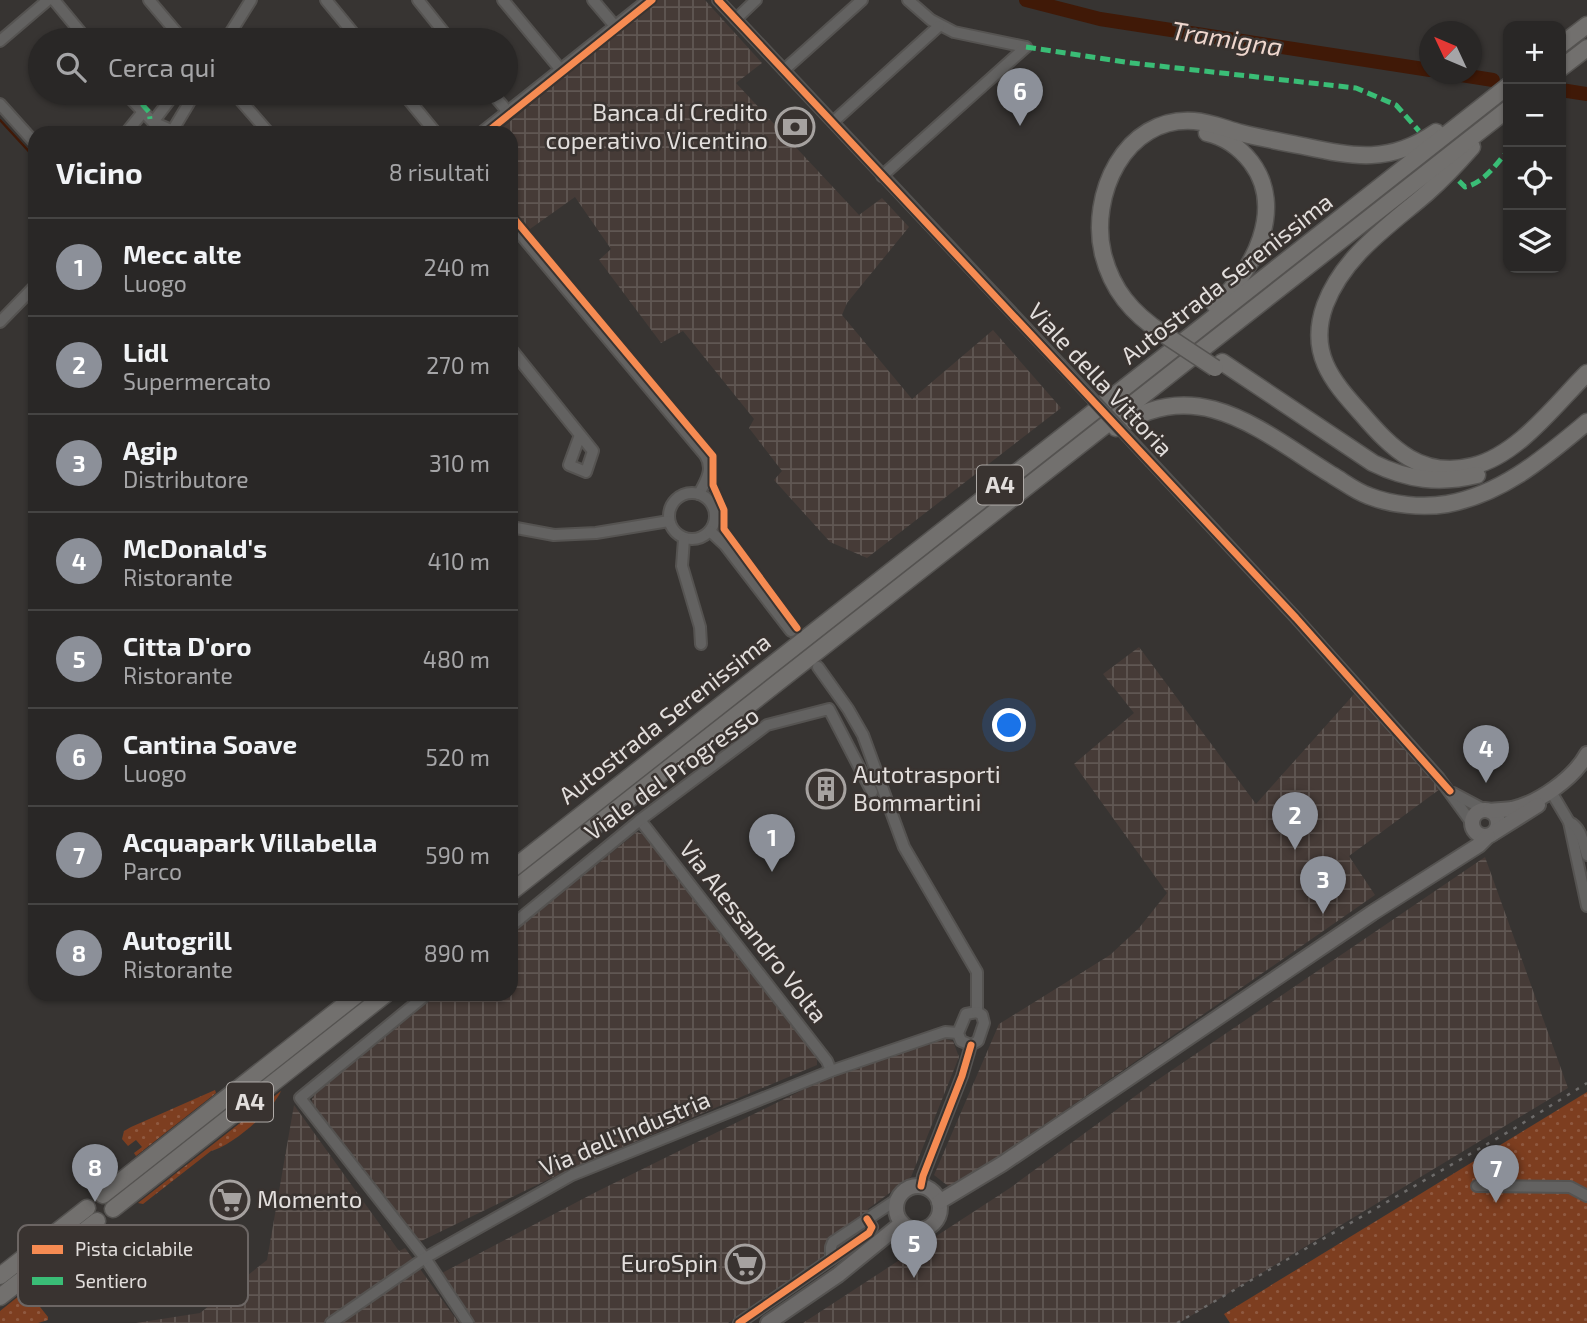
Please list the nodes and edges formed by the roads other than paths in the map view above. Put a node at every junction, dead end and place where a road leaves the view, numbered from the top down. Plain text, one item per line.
1 (48, 0) edge
2 (54, 0) edge
3 (149, 0) edge
4 (251, 0) edge
5 (326, 0) edge
6 (418, 0) edge
7 (502, 0) edge
8 (593, 0) edge
9 (648, 0) edge
10 (718, 0) edge
11 (756, 0) edge
12 (862, 0) edge
13 (908, 0) edge
14 (736, 19) junction
15 (1587, 25) edge
16 (615, 26) junction
17 (939, 26) junction
18 (76, 28) edge
19 (173, 28) edge
20 (234, 28) edge
21 (349, 28) edge
22 (440, 28) edge
23 (0, 41) edge
24 (1566, 42) edge
25 (1583, 51) edge
26 (1566, 64) edge
27 (561, 70) junction
28 (784, 70) junction
29 (1503, 90) edge
30 (1489, 101) junction
31 (0, 104) edge
32 (518, 104) edge
33 (136, 105) edge
34 (166, 105) edge
35 (188, 105) edge
36 (244, 105) edge
37 (412, 105) edge
38 (502, 105) edge
39 (517, 105) edge
40 (142, 112) junction
41 (508, 112) junction
42 (1503, 114) edge
43 (1503, 114) edge
44 (153, 122) junction
45 (833, 122) junction
46 (131, 126) edge
47 (161, 126) edge
48 (176, 126) edge
49 (263, 126) edge
50 (430, 126) edge
51 (490, 126) edge
52 (28, 135) edge
53 (882, 176) junction
54 (518, 231) edge
55 (28, 293) edge
56 (0, 323) edge
57 (1166, 330) junction
58 (518, 358) edge
59 (1161, 359) junction
60 (1218, 365) junction
61 (1587, 375) edge
62 (1587, 415) edge
63 (1587, 422) edge
64 (580, 435) dead end
65 (1046, 471) junction
66 (699, 494) junction
67 (669, 521) junction
68 (518, 528) edge
69 (710, 531) junction
70 (684, 539) junction
71 (791, 631) dead end
72 (701, 644) dead end
73 (818, 667) dead end
74 (1587, 740) edge
75 (1587, 751) edge
76 (1587, 773) edge
77 (1450, 791) junction
78 (872, 792) dead end
79 (1553, 795) junction
80 (1487, 810) junction
81 (640, 820) junction
82 (1569, 822) junction
83 (1472, 825) junction
84 (1491, 834) junction
85 (1587, 855) edge
86 (1454, 859) junction
87 (518, 864) edge
88 (518, 886) edge
89 (1587, 905) edge
90 (518, 920) edge
91 (349, 1001) edge
92 (377, 1001) edge
93 (418, 1001) edge
94 (977, 1012) junction
95 (958, 1033) junction
96 (971, 1045) junction
97 (831, 1071) junction
98 (921, 1186) junction
99 (1477, 1186) dead end
100 (103, 1195) dead end
101 (1587, 1196) edge
102 (899, 1198) junction
103 (939, 1202) junction
104 (87, 1208) dead end
105 (113, 1209) dead end
106 (97, 1221) dead end
107 (902, 1223) junction
108 (65, 1225) edge
109 (92, 1225) edge
110 (425, 1258) junction
111 (18, 1262) edge
112 (0, 1276) edge
113 (18, 1283) edge
114 (0, 1297) edge
115 (331, 1323) edge
116 (468, 1323) edge
117 (739, 1323) edge
118 (768, 1323) edge

1 - 23 street
2 - 18 street
3 - 19 street
4 - 20 street
5 - 21 street
6 - 22 street
7 - 27 street
8 - 16 street
9 - 16 street
10 - 14 street, Viale della Vittoria
11 - 14 street
12 - 28 street
13 - 17 street
14 - 28 street, Viale della Vittoria
15 - 24 highway
16 - 27 street
17 - 45 street
17 - 53 street
25 - 26 highway
27 - 32 street
28 - 45 street, Viale della Vittoria
29 - 30 highway, Autostrada Serenissima / A4
30 - 57 highway
30 - 59 highway, Autostrada Serenissima / A4
31 - 52 street
33 - 40 street
34 - 44 street
35 - 48 street
36 - 49 street
37 - 50 street
38 - 41 street
39 - 41 street
40 - 44 street
40 - 46 street
41 - 51 street
42 - 61 highway
43 - 65 highway, Autostrada Serenissima / A4
44 - 47 street
45 - 53 street, Viale della Vittoria
53 - 77 street, Viale della Vittoria, bridge
54 - 66 street
55 - 56 street
57 - 59 highway
57 - 60 highway
58 - 64 street
59 - 87 highway, Autostrada Serenissima / A4
60 - 61 highway
60 - 62 highway
63 - 65 highway
65 - 88 highway, Autostrada Serenissima / A4
66 - 67 street
66 - 69 street
67 - 68 street
67 - 70 street
69 - 70 street
69 - 71 street
70 - 72 street
73 - 94 street
74 - 75 main road
75 - 80 main road
76 - 79 main road
77 - 80 street, Viale della Vittoria
77 - 83 street, Viale della Vittoria
78 - 81 street, Viale del Progresso
79 - 82 street
79 - 84 main road
80 - 83 main road
80 - 84 main road
81 - 90 street, Viale del Progresso
81 - 97 street, Via Alessandro Volta
82 - 85 street
82 - 89 street
83 - 84 main road
83 - 86 main road
84 - 86 main road
86 - 103 main road
91 - 100 highway, A4
92 - 105 highway, A4
93 - 110 street
94 - 95 street
94 - 96 street
95 - 96 street
95 - 97 street, Via dell'Industria
96 - 98 street
97 - 110 street, Via dell'Industria
98 - 102 main road
98 - 103 main road
99 - 101 street
102 - 107 main road
102 - 117 street
103 - 107 main road
104 - 108 highway
106 - 109 highway
107 - 118 main road
110 - 115 street, Via dell'Industria
110 - 116 street
111 - 112 highway
113 - 114 highway

